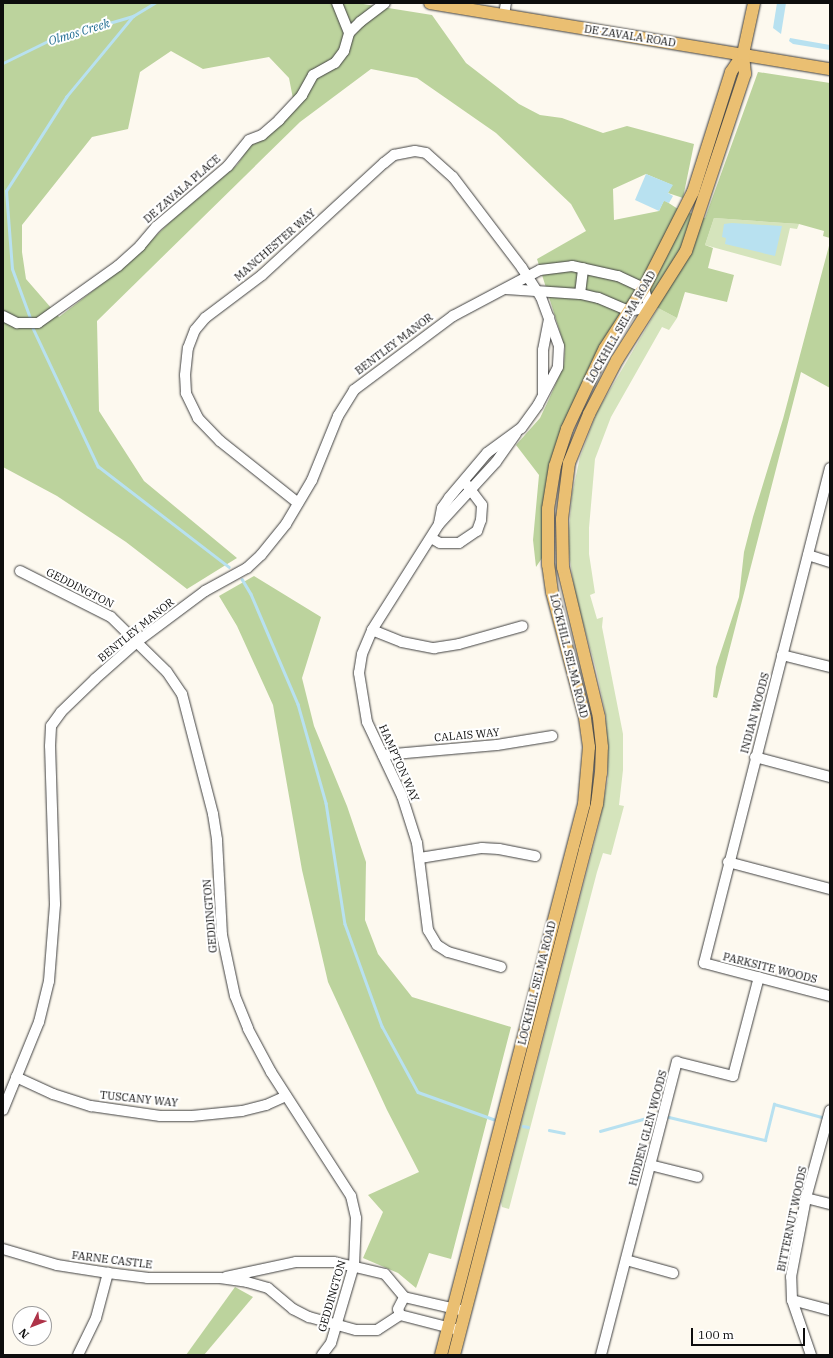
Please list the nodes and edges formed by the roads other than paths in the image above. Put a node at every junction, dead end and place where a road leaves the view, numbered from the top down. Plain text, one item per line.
1 (337, 3) edge
2 (384, 3) edge
3 (430, 3) edge
4 (506, 3) edge
5 (754, 3) edge
6 (504, 15) junction
7 (349, 33) junction
8 (743, 54) junction
9 (830, 69) edge
10 (583, 268) junction
11 (527, 276) junction
12 (644, 288) junction
13 (506, 289) junction
14 (537, 290) junction
15 (580, 294) junction
16 (649, 307) junction
17 (629, 311) junction
18 (3, 316) edge
19 (549, 318) junction
20 (543, 394) junction
21 (830, 468) edge
22 (467, 484) junction
23 (298, 503) junction
24 (431, 538) junction
25 (808, 555) junction
26 (830, 562) edge
27 (20, 571) dead end
28 (523, 626) dead end
29 (372, 630) junction
30 (138, 641) junction
31 (782, 655) junction
32 (830, 667) edge
33 (592, 682) junction
34 (578, 685) junction
35 (552, 736) dead end
36 (383, 755) junction
37 (755, 757) junction
38 (830, 777) edge
39 (535, 856) dead end
40 (420, 858) junction
41 (728, 862) junction
42 (830, 889) edge
43 (704, 963) joint
44 (501, 967) dead end
45 (540, 974) junction
46 (759, 977) junction
47 (552, 978) junction
48 (830, 996) edge
49 (16, 1077) junction
50 (286, 1096) junction
51 (3, 1110) edge
52 (830, 1110) edge
53 (491, 1161) junction
54 (504, 1165) junction
55 (650, 1165) junction
56 (698, 1177) dead end
57 (806, 1198) junction
58 (830, 1204) edge
59 (3, 1249) edge
60 (626, 1260) junction
61 (354, 1265) junction
62 (673, 1272) dead end
63 (108, 1273) junction
64 (220, 1278) junction
65 (404, 1297) junction
66 (792, 1300) junction
67 (429, 1303) junction
68 (453, 1309) junction
69 (830, 1310) edge
70 (466, 1311) junction
71 (400, 1315) junction
72 (424, 1321) junction
73 (337, 1325) junction
74 (448, 1327) junction
75 (461, 1330) junction
76 (78, 1355) edge
77 (322, 1355) edge
78 (441, 1355) edge
79 (454, 1355) edge
80 (602, 1355) edge
81 (811, 1355) edge

1 - 7 street
2 - 7 street, DE ZAVALA PLACE
3 - 6 main road, DE ZAVALA ROAD
4 - 6 street
5 - 8 main road, LOCKHILL SELMA ROAD
6 - 8 main road, DE ZAVALA ROAD
7 - 18 street, DE ZAVALA PLACE
8 - 9 main road, DE ZAVALA ROAD
8 - 12 main road, LOCKHILL SELMA ROAD
8 - 16 main road, LOCKHILL SELMA ROAD
10 - 11 street, BENTLEY MANOR
10 - 12 street, BENTLEY MANOR
10 - 15 street
11 - 13 street, BENTLEY MANOR
11 - 14 street, HAMPTON WAY
11 - 23 street, MANCHESTER WAY
12 - 16 street
12 - 17 main road, LOCKHILL SELMA ROAD
13 - 14 street, BENTLEY MANOR
13 - 23 street, BENTLEY MANOR
14 - 15 street, BENTLEY MANOR
14 - 19 street, HAMPTON WAY
15 - 17 street, BENTLEY MANOR
16 - 17 street
16 - 33 main road, LOCKHILL SELMA ROAD
17 - 34 main road, LOCKHILL SELMA ROAD
19 - 20 street, HAMPTON WAY
19 - 20 street, HAMPTON WAY
20 - 22 street, HAMPTON WAY
21 - 25 street, INDIAN WOODS
22 - 24 street, HAMPTON WAY
22 - 24 street
23 - 30 street, BENTLEY MANOR
24 - 29 street, HAMPTON WAY
25 - 26 street
25 - 31 street, INDIAN WOODS
27 - 30 street, GEDDINGTON
28 - 29 street
29 - 36 street, HAMPTON WAY
30 - 49 street, BENTLEY MANOR
30 - 50 street, GEDDINGTON
31 - 32 street
31 - 37 street, INDIAN WOODS
33 - 34 street
33 - 47 main road, LOCKHILL SELMA ROAD
34 - 45 main road, LOCKHILL SELMA ROAD
35 - 36 street, CALAIS WAY
36 - 40 street, HAMPTON WAY
37 - 38 street
37 - 41 street, INDIAN WOODS
39 - 40 street
40 - 44 street, HAMPTON WAY
41 - 42 street
41 - 43 street, INDIAN WOODS
43 - 46 street, PARKSITE WOODS
45 - 47 street
45 - 53 main road, LOCKHILL SELMA ROAD
46 - 48 street, PARKSITE WOODS
46 - 55 street, HIDDEN GLEN WOODS
47 - 54 main road, LOCKHILL SELMA ROAD
49 - 50 street, TUSCANY WAY
49 - 51 street, BENTLEY MANOR
50 - 61 street, GEDDINGTON
52 - 57 street, BITTERNUT WOODS
53 - 54 street
53 - 68 main road, LOCKHILL SELMA ROAD
54 - 70 main road, LOCKHILL SELMA ROAD
55 - 56 street
55 - 60 street, HIDDEN GLEN WOODS
57 - 58 street
57 - 66 street, BITTERNUT WOODS
59 - 63 street, FARNE CASTLE
60 - 62 street
60 - 80 street, HIDDEN GLEN WOODS
61 - 64 street, FARNE CASTLE
61 - 65 street, FARNE CASTLE
61 - 73 street, GEDDINGTON
63 - 64 street, FARNE CASTLE
63 - 76 street
64 - 73 street, FARNE CASTLE
65 - 67 street
65 - 71 street
66 - 69 street
66 - 81 street, BITTERNUT WOODS
67 - 68 street
67 - 72 street
68 - 70 street
68 - 74 main road, LOCKHILL SELMA ROAD
70 - 75 main road, LOCKHILL SELMA ROAD
71 - 72 street
71 - 73 street, FARNE CASTLE
72 - 74 street
73 - 77 street, GEDDINGTON
74 - 75 street
74 - 78 main road, LOCKHILL SELMA ROAD
75 - 79 main road, LOCKHILL SELMA ROAD

